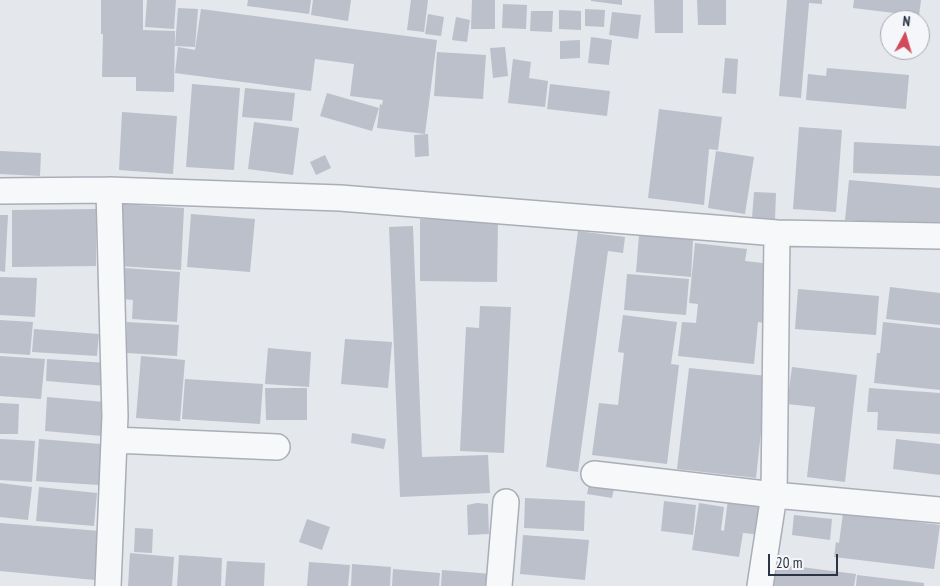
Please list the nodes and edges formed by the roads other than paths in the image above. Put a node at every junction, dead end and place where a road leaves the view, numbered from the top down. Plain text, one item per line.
1 (110, 190) junction
2 (0, 191) edge
3 (777, 233) junction
4 (940, 236) edge
5 (114, 440) junction
6 (277, 447) dead end
7 (594, 474) dead end
8 (774, 495) junction
9 (506, 502) dead end
10 (940, 510) edge
11 (108, 586) edge
12 (499, 586) edge
13 (760, 586) edge

1 - 2 street
1 - 3 street
1 - 5 street
3 - 4 street
3 - 8 street
5 - 6 street
5 - 11 street
7 - 8 street
8 - 10 street
8 - 13 street
9 - 12 street

